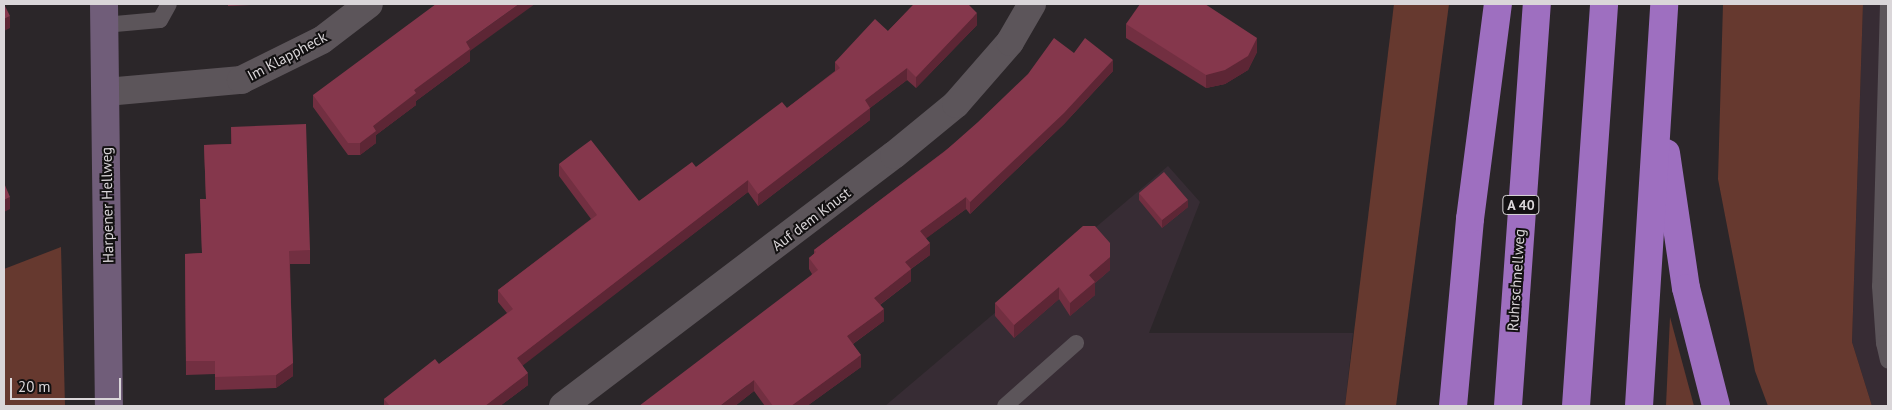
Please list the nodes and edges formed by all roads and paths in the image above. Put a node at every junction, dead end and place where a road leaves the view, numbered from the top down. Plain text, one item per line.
1 (168, 4) edge
2 (369, 4) edge
3 (1032, 4) edge
4 (1498, 4) edge
5 (1537, 4) edge
6 (1604, 4) edge
7 (1664, 4) edge
8 (1888, 4) edge
9 (104, 14) edge
10 (1662, 31) junction
11 (106, 92) junction
12 (1076, 343) dead end
13 (1888, 361) edge
14 (109, 406) edge
15 (564, 406) edge
16 (1006, 406) edge
17 (1453, 406) edge
18 (1508, 406) edge
19 (1576, 406) edge
20 (1639, 406) edge
21 (1716, 406) edge

1 - 9 lane
2 - 11 street, Im Klappheck
3 - 15 street, Auf dem Knust
4 - 17 highway
5 - 18 highway, Ruhrschnellweg / A 40
6 - 19 highway
7 - 10 highway
8 - 13 lane
9 - 11 main road, Harpener Hellweg
10 - 20 highway
10 - 21 highway
11 - 14 main road, Harpener Hellweg
12 - 16 lane

